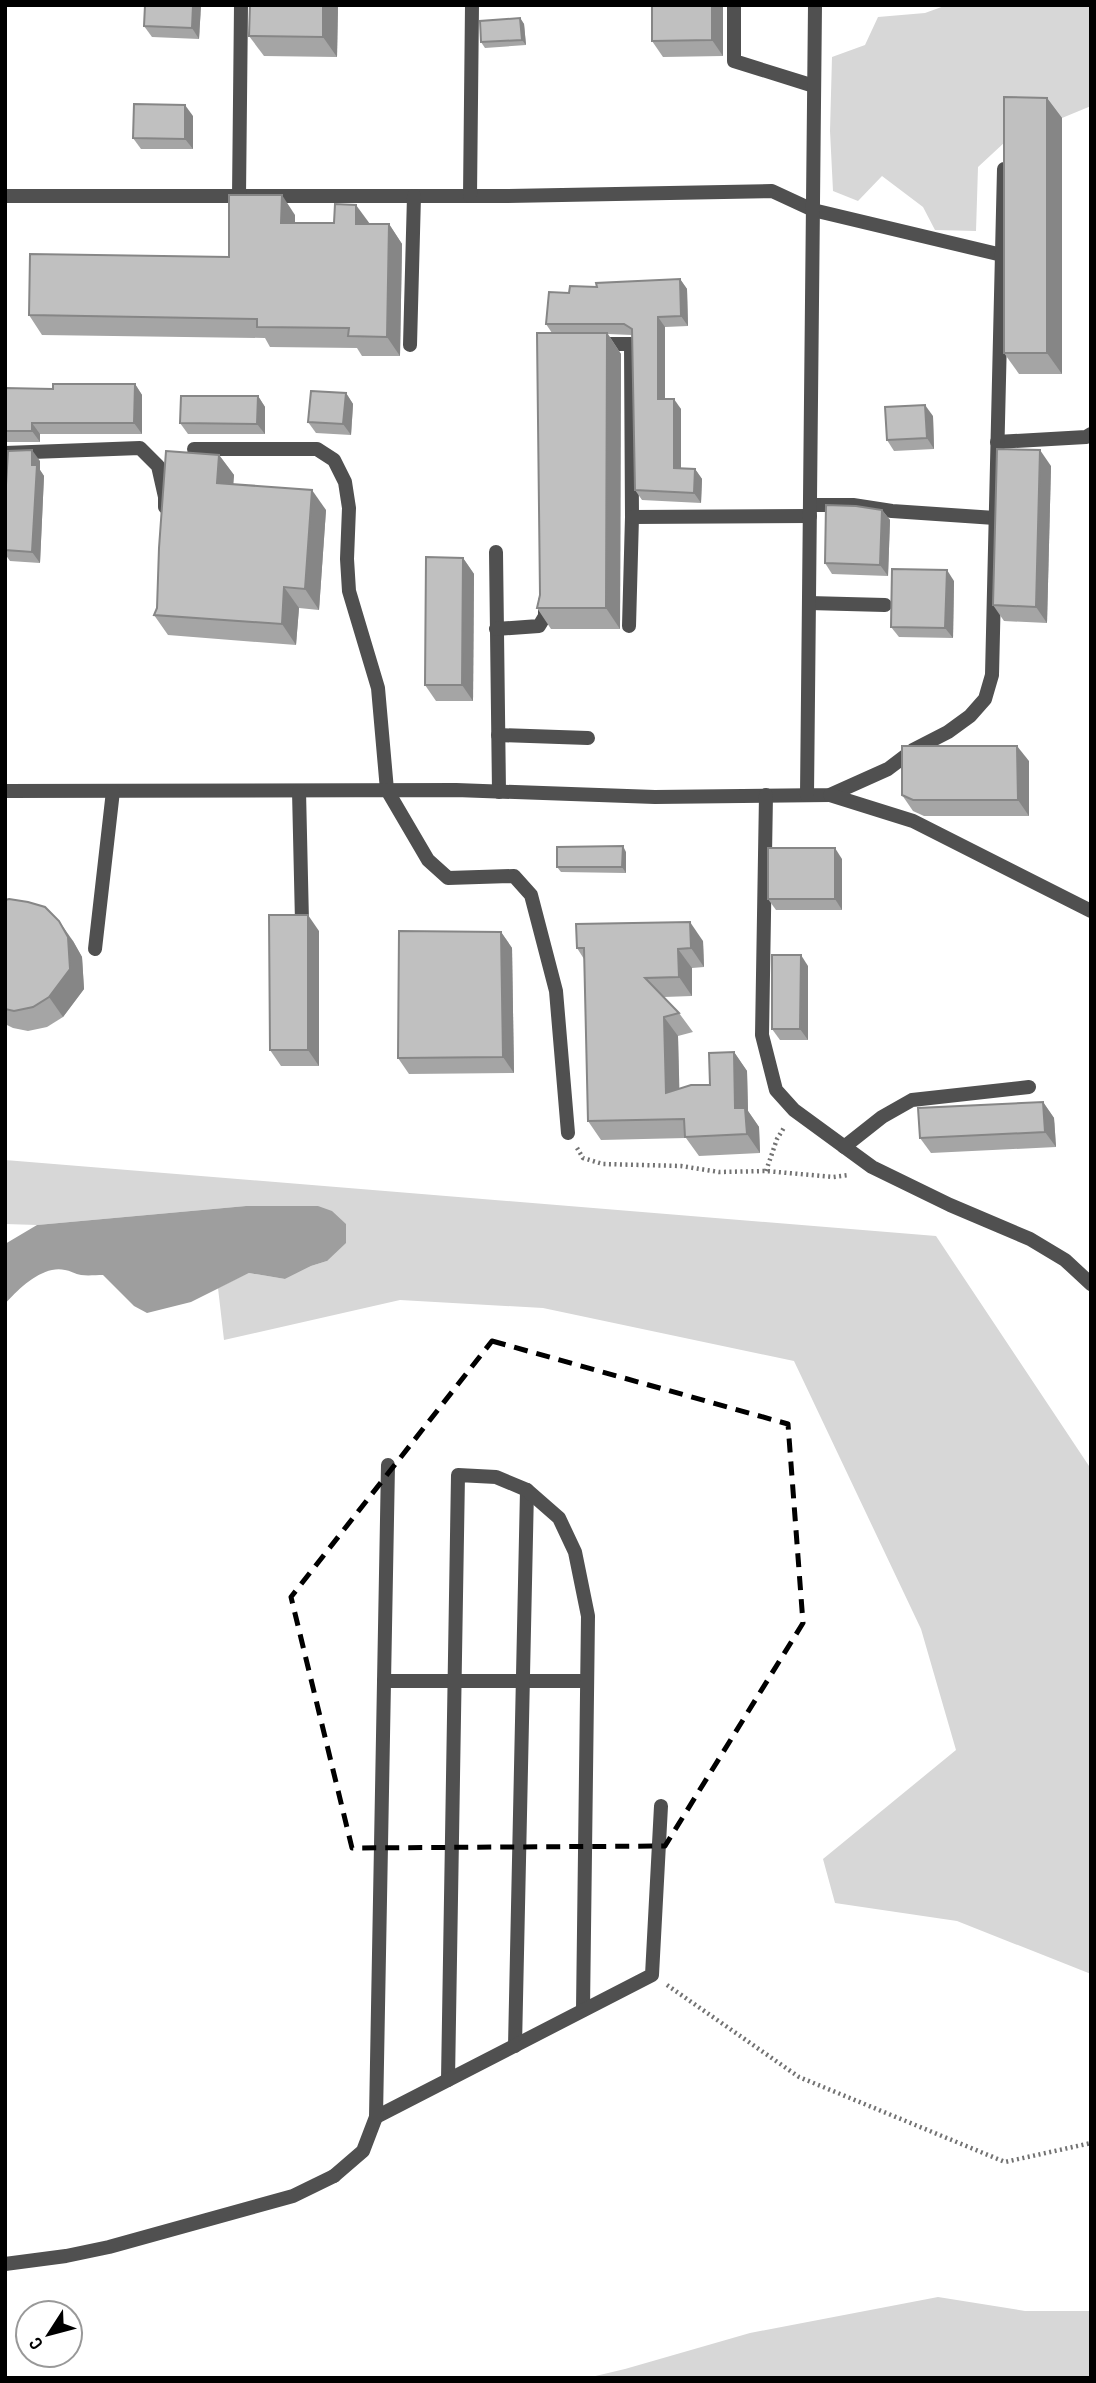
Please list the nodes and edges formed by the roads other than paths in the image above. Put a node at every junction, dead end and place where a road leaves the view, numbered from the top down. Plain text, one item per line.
1 (241, 5) edge
2 (472, 5) edge
3 (734, 5) edge
4 (815, 5) edge
5 (814, 86) junction
6 (1004, 169) edge
7 (5, 196) edge
8 (239, 196) junction
9 (414, 196) junction
10 (470, 196) junction
11 (813, 210) junction
12 (1002, 255) junction
13 (578, 344) edge
14 (410, 345) dead end
15 (1091, 434) edge
16 (997, 442) junction
17 (194, 449) dead end
18 (5, 453) edge
19 (810, 510) junction
20 (632, 517) junction
21 (995, 518) junction
22 (164, 523) edge
23 (496, 552) dead end
24 (545, 589) edge
25 (809, 603) junction
26 (885, 605) dead end
27 (629, 626) dead end
28 (496, 629) junction
29 (498, 735) junction
30 (588, 738) dead end
31 (387, 790) junction
32 (5, 791) edge
33 (113, 791) junction
34 (299, 791) junction
35 (499, 792) junction
36 (807, 794) junction
37 (766, 795) junction
38 (830, 795) junction
39 (1091, 912) edge
40 (302, 922) edge
41 (96, 949) dead end
42 (1028, 1087) dead end
43 (568, 1133) road end
44 (844, 1147) junction
45 (1091, 1284) edge
46 (388, 1465) dead end
47 (527, 1490) junction
48 (384, 1681) junction
49 (455, 1681) junction
50 (523, 1681) junction
51 (587, 1681) junction
52 (661, 1806) dead end
53 (583, 2010) junction
54 (515, 2046) junction
55 (448, 2080) junction
56 (376, 2117) junction
57 (5, 2264) edge

1 - 8 street
2 - 10 street
3 - 5 street
4 - 5 street
5 - 11 street
6 - 12 street
7 - 8 street
8 - 9 street
9 - 10 street
9 - 14 street
10 - 11 street
11 - 12 street
11 - 19 street
12 - 16 street
13 - 20 street
15 - 16 street
16 - 21 street
17 - 31 street
18 - 22 street
19 - 20 street
19 - 21 street
19 - 25 street
20 - 27 street
21 - 38 street
23 - 28 street
24 - 28 street
25 - 26 street
25 - 36 street
28 - 29 street
29 - 30 street
29 - 35 street
31 - 34 street
31 - 35 street
31 - 43 street
32 - 33 street
33 - 34 street
33 - 41 street
34 - 40 street
35 - 37 street
36 - 37 street
36 - 38 street
37 - 44 street
38 - 39 street
42 - 44 street
44 - 45 street
46 - 48 street
47 - 49 street
47 - 50 street
47 - 51 street
48 - 49 street
48 - 56 street
49 - 50 street
49 - 55 street
50 - 51 street
50 - 54 street
51 - 53 street
52 - 53 street
53 - 54 street
54 - 55 street
55 - 56 street
56 - 57 street

